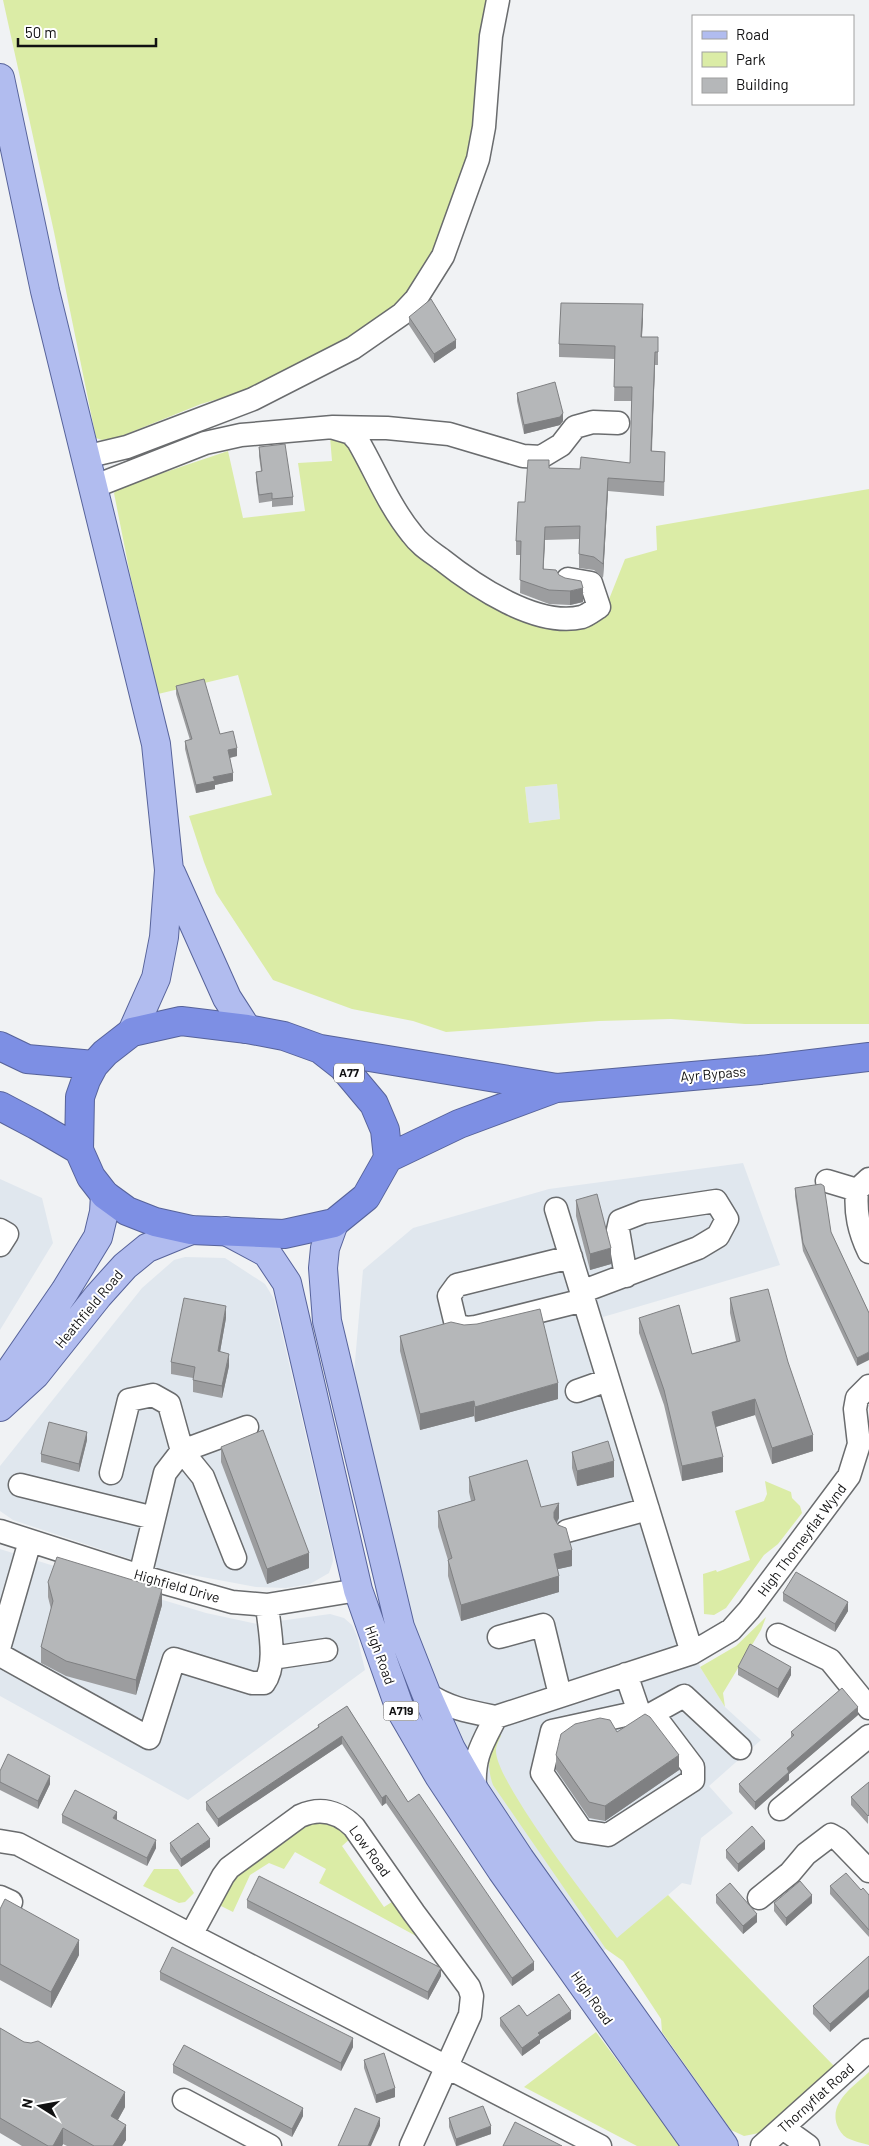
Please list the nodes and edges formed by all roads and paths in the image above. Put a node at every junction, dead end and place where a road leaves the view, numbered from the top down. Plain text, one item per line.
1 (498, 0) edge
2 (0, 78) edge
3 (618, 423) dead end
4 (333, 427) junction
5 (85, 457) junction
6 (93, 487) junction
7 (568, 580) edge
8 (169, 870) junction
9 (247, 1029) junction
10 (132, 1032) junction
11 (0, 1046) edge
12 (320, 1049) junction
13 (869, 1057) edge
14 (94, 1065) junction
15 (557, 1088) junction
16 (0, 1106) edge
17 (79, 1150) junction
18 (388, 1158) junction
19 (826, 1181) dead end
20 (863, 1184) edge
21 (105, 1195) junction
22 (556, 1209) dead end
23 (334, 1223) junction
24 (0, 1230) edge
25 (191, 1230) junction
26 (226, 1231) junction
27 (0, 1245) edge
28 (869, 1252) edge
29 (571, 1258) junction
30 (626, 1276) junction
31 (583, 1296) junction
32 (608, 1380) junction
33 (0, 1390) edge
34 (576, 1391) dead end
35 (863, 1392) edge
36 (0, 1407) edge
37 (247, 1426) dead end
38 (182, 1451) junction
39 (111, 1472) dead end
40 (20, 1485) dead end
41 (648, 1509) junction
42 (154, 1518) junction
43 (0, 1531) edge
44 (567, 1531) edge
45 (30, 1541) junction
46 (235, 1558) dead end
47 (140, 1576) junction
48 (358, 1590) junction
49 (267, 1605) junction
50 (778, 1635) dead end
51 (499, 1637) dead end
52 (0, 1646) edge
53 (326, 1650) dead end
54 (692, 1653) junction
55 (0, 1655) edge
56 (272, 1658) junction
57 (626, 1674) junction
58 (426, 1693) junction
59 (560, 1695) junction
60 (869, 1708) edge
61 (643, 1714) junction
62 (496, 1717) junction
63 (869, 1736) edge
64 (740, 1748) dead end
65 (475, 1791) junction
66 (780, 1809) dead end
67 (0, 1841) edge
68 (869, 1871) edge
69 (758, 1898) dead end
70 (191, 1935) junction
71 (869, 2050) edge
72 (446, 2067) junction
73 (184, 2100) dead end
74 (783, 2128) junction
75 (270, 2146) edge
76 (411, 2146) edge
77 (600, 2146) edge
78 (697, 2146) edge
79 (724, 2146) edge
80 (762, 2146) edge
81 (808, 2146) edge

1 - 5 street
2 - 5 main road
3 - 4 street
4 - 6 street
4 - 7 street
5 - 6 main road
6 - 8 main road
8 - 9 main road
8 - 10 main road
9 - 10 highway, A77
9 - 12 highway, A77
10 - 14 highway, A77
11 - 14 highway
12 - 15 highway, Ayr Bypass / A77
12 - 18 highway, A77
13 - 15 highway, Ayr Bypass / A77
14 - 17 highway, A77
15 - 18 highway, Ayr Bypass / A77
16 - 17 highway
17 - 21 highway, A77
18 - 23 highway, A77
19 - 20 street
20 - 28 street
21 - 25 highway, A77
21 - 33 main road, Heathfield Road
22 - 29 street
23 - 26 highway, A77
23 - 58 main road, High Road / A719
24 - 27 street
25 - 26 highway, A77
25 - 36 main road, Heathfield Road
26 - 48 main road, High Road / A719
29 - 31 street
29 - 31 street
30 - 30 street
30 - 31 street
31 - 32 street
32 - 34 street
32 - 41 street
35 - 54 street, High Thorneyflat Wynd
37 - 38 street
38 - 39 street
38 - 42 street
38 - 46 street
40 - 42 street
41 - 44 street
41 - 54 street
42 - 47 street
43 - 45 street, Highfield Drive
45 - 47 street, Highfield Drive
45 - 52 street
47 - 49 street, Highfield Drive
48 - 49 street, Highfield Drive
48 - 78 main road, High Road / A719
49 - 56 street
50 - 60 street
51 - 59 street
53 - 56 street
54 - 57 street, High Thorneyflat Wynd
55 - 56 street
57 - 59 street, High Thorneyflat Wynd
57 - 61 street
58 - 62 street
58 - 65 main road, High Road / A719
59 - 62 street, High Thorneyflat Wynd
61 - 61 street
61 - 64 street
62 - 65 street
63 - 66 street
65 - 79 main road, High Road / A719
67 - 70 street
68 - 69 street
70 - 72 street
70 - 72 street, Low Road
71 - 74 street, Thornyflat Road
72 - 76 street, Low Road
72 - 77 street
73 - 75 street
74 - 80 street, Thornyflat Road
74 - 81 street

